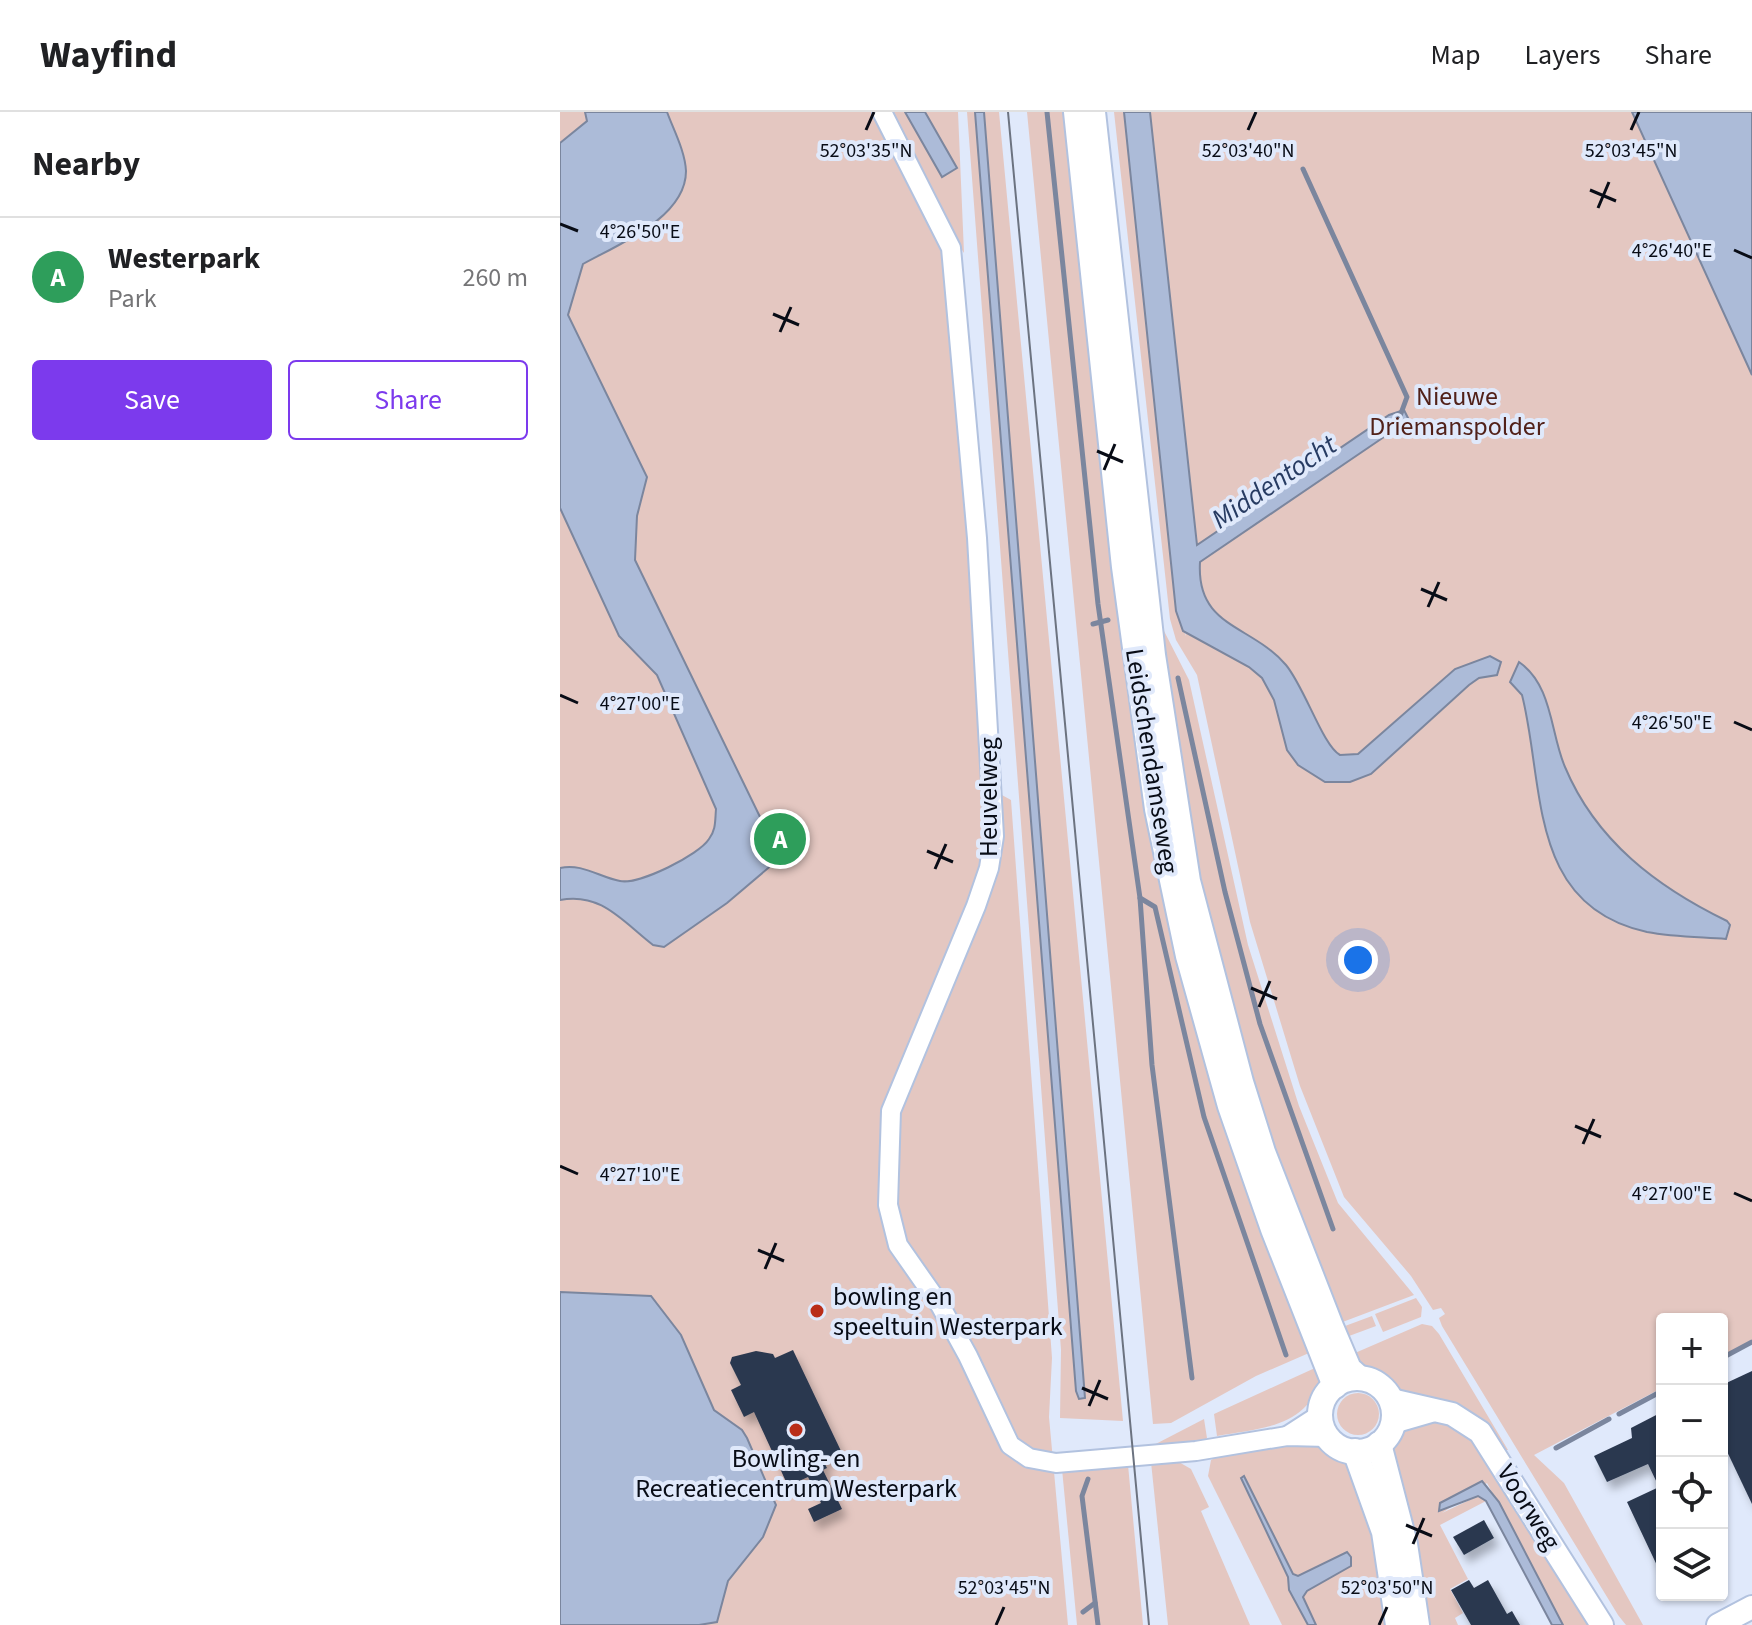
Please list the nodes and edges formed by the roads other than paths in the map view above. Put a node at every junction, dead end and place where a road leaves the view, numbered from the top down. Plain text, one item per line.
1 (882, 112) edge
2 (1076, 112) edge
3 (1093, 112) edge
4 (1359, 1378) junction
5 (1335, 1386) junction
6 (1392, 1411) junction
7 (1324, 1426) junction
8 (1379, 1444) junction
9 (1355, 1451) junction
10 (1752, 1607) edge
11 (1398, 1625) edge
12 (1417, 1625) edge
13 (1602, 1625) edge
14 (1718, 1625) edge

1 - 7 street, Heuvelweg
2 - 5 main road, Leidschendamseweg
3 - 4 main road, Leidschendamseweg
4 - 5 main road
4 - 6 main road
5 - 7 main road
6 - 8 main road
6 - 13 street, Voorweg
7 - 9 main road
8 - 9 main road
8 - 12 main road
9 - 11 main road
10 - 14 street

